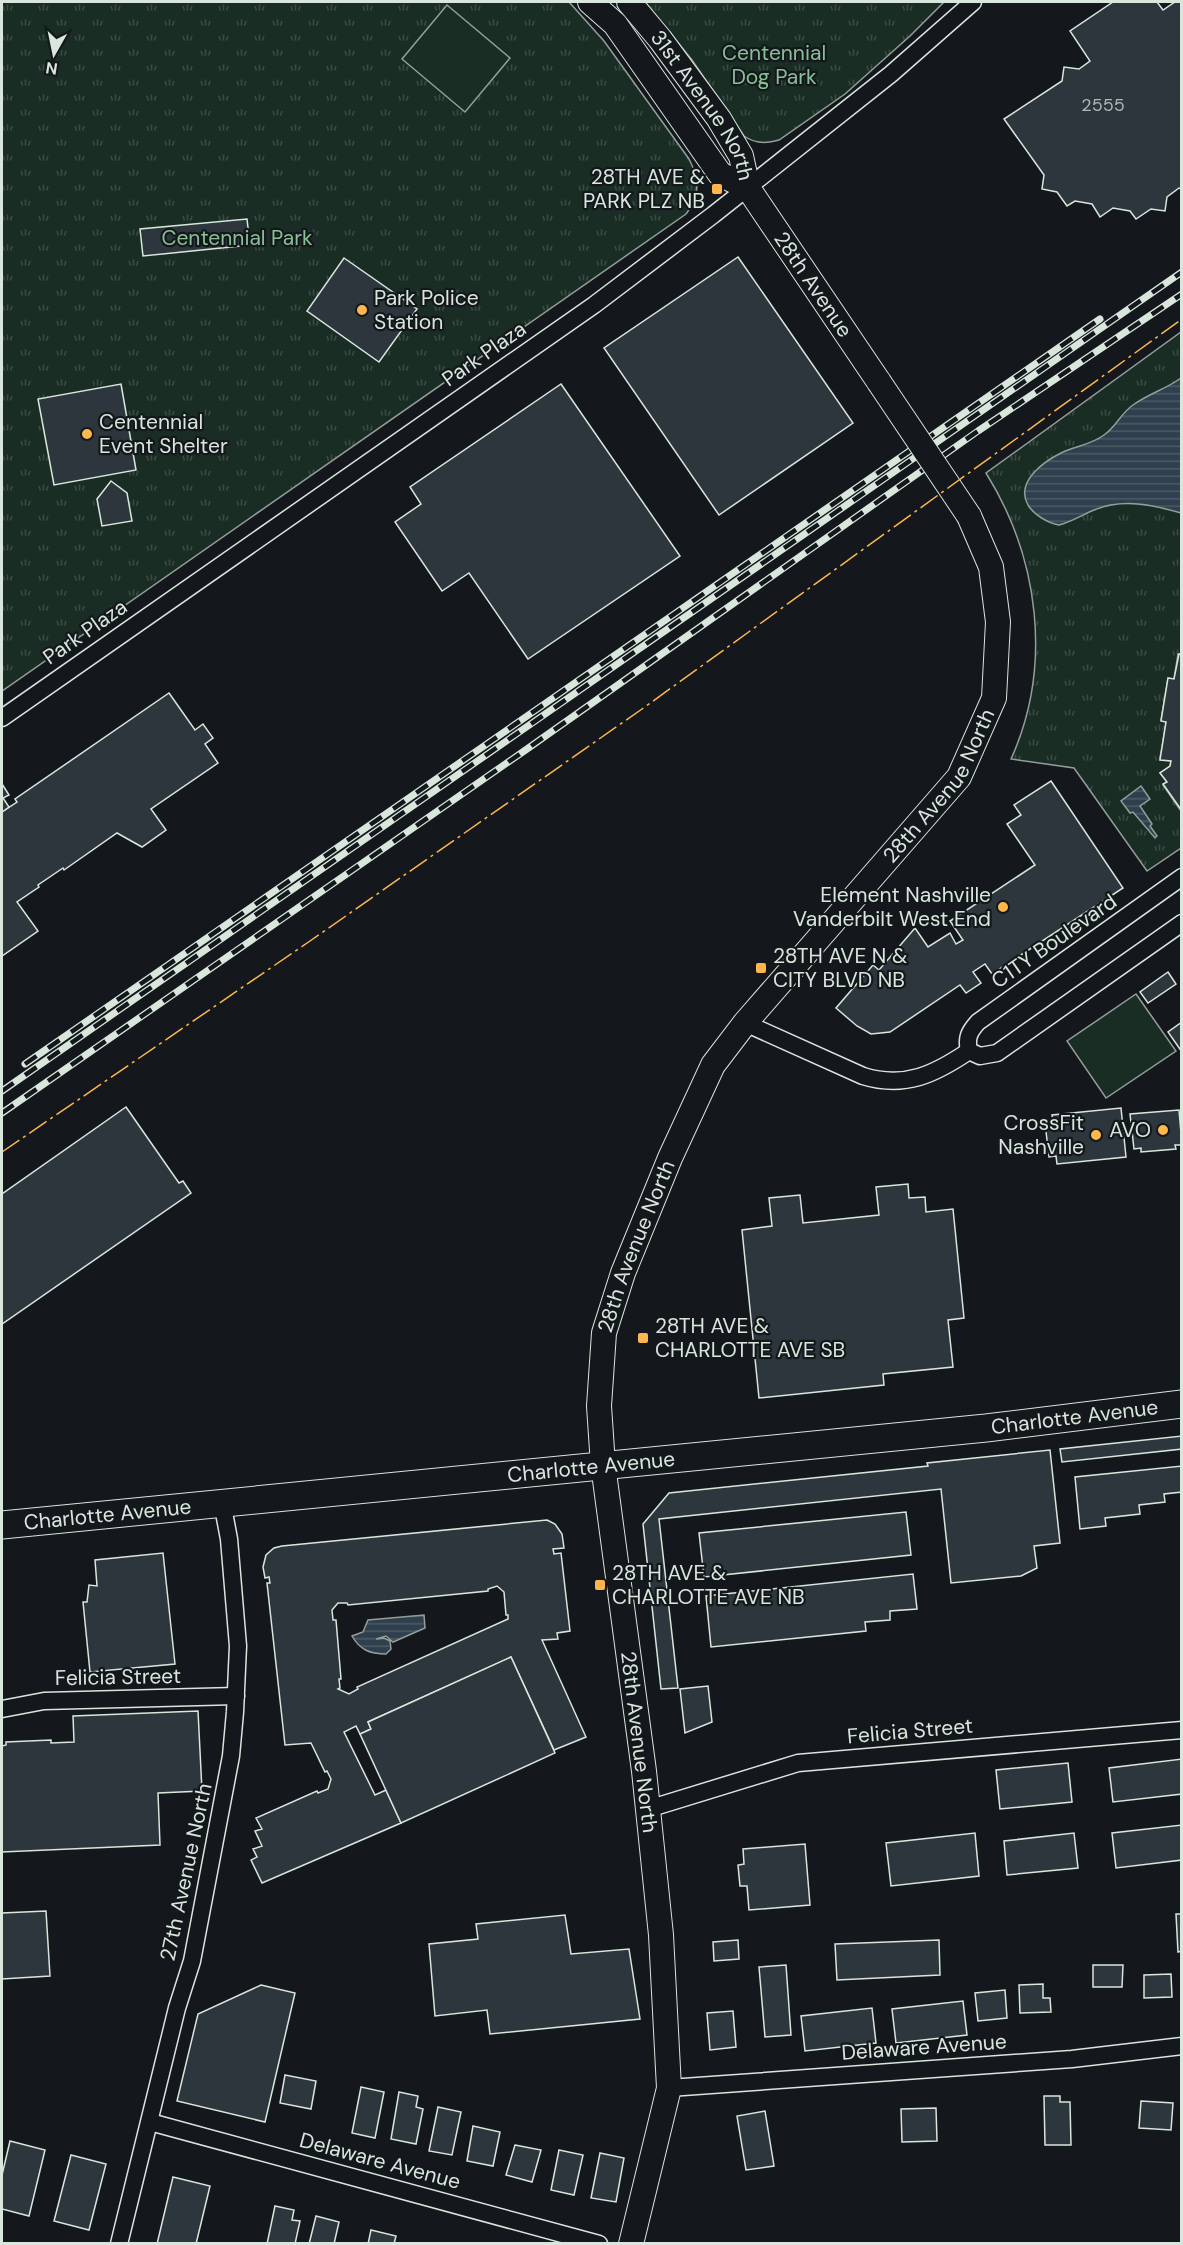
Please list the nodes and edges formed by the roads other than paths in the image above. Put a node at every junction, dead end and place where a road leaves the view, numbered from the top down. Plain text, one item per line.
1 (590, 2) edge
2 (628, 2) edge
3 (973, 2) edge
4 (748, 188) junction
5 (879, 382) joint
6 (2, 717) edge
7 (1182, 878) edge
8 (1182, 923) edge
9 (745, 1023) junction
10 (969, 1051) junction
11 (1182, 1404) edge
12 (603, 1465) junction
13 (222, 1502) junction
14 (2, 1525) edge
15 (236, 1696) junction
16 (2, 1709) edge
17 (1182, 1730) edge
18 (648, 1809) junction
19 (1182, 2046) edge
20 (669, 2088) junction
21 (150, 2122) junction
22 (119, 2244) edge
23 (599, 2244) edge
24 (632, 2244) edge

1 - 4 main road, 31st Avenue North
2 - 4 main road, 31st Avenue North
3 - 4 street, Park Plaza
4 - 5 main road, 28th Avenue
4 - 6 street, Park Plaza
5 - 9 main road, 28th Avenue North, bridge
7 - 10 street, C1TY Boulevard
8 - 10 street
9 - 10 street
9 - 12 main road, 28th Avenue North
11 - 12 main road, Charlotte Avenue
12 - 13 main road, Charlotte Avenue
12 - 18 main road, 28th Avenue North
13 - 14 main road, Charlotte Avenue
13 - 15 street, 27th Avenue North
15 - 16 street, Felicia Street
15 - 21 street, 27th Avenue North
17 - 18 street, Felicia Street
18 - 20 main road, 28th Avenue North
19 - 20 street, Delaware Avenue
20 - 24 main road, 28th Avenue North
21 - 22 street, 27th Avenue North
21 - 23 street, Delaware Avenue

